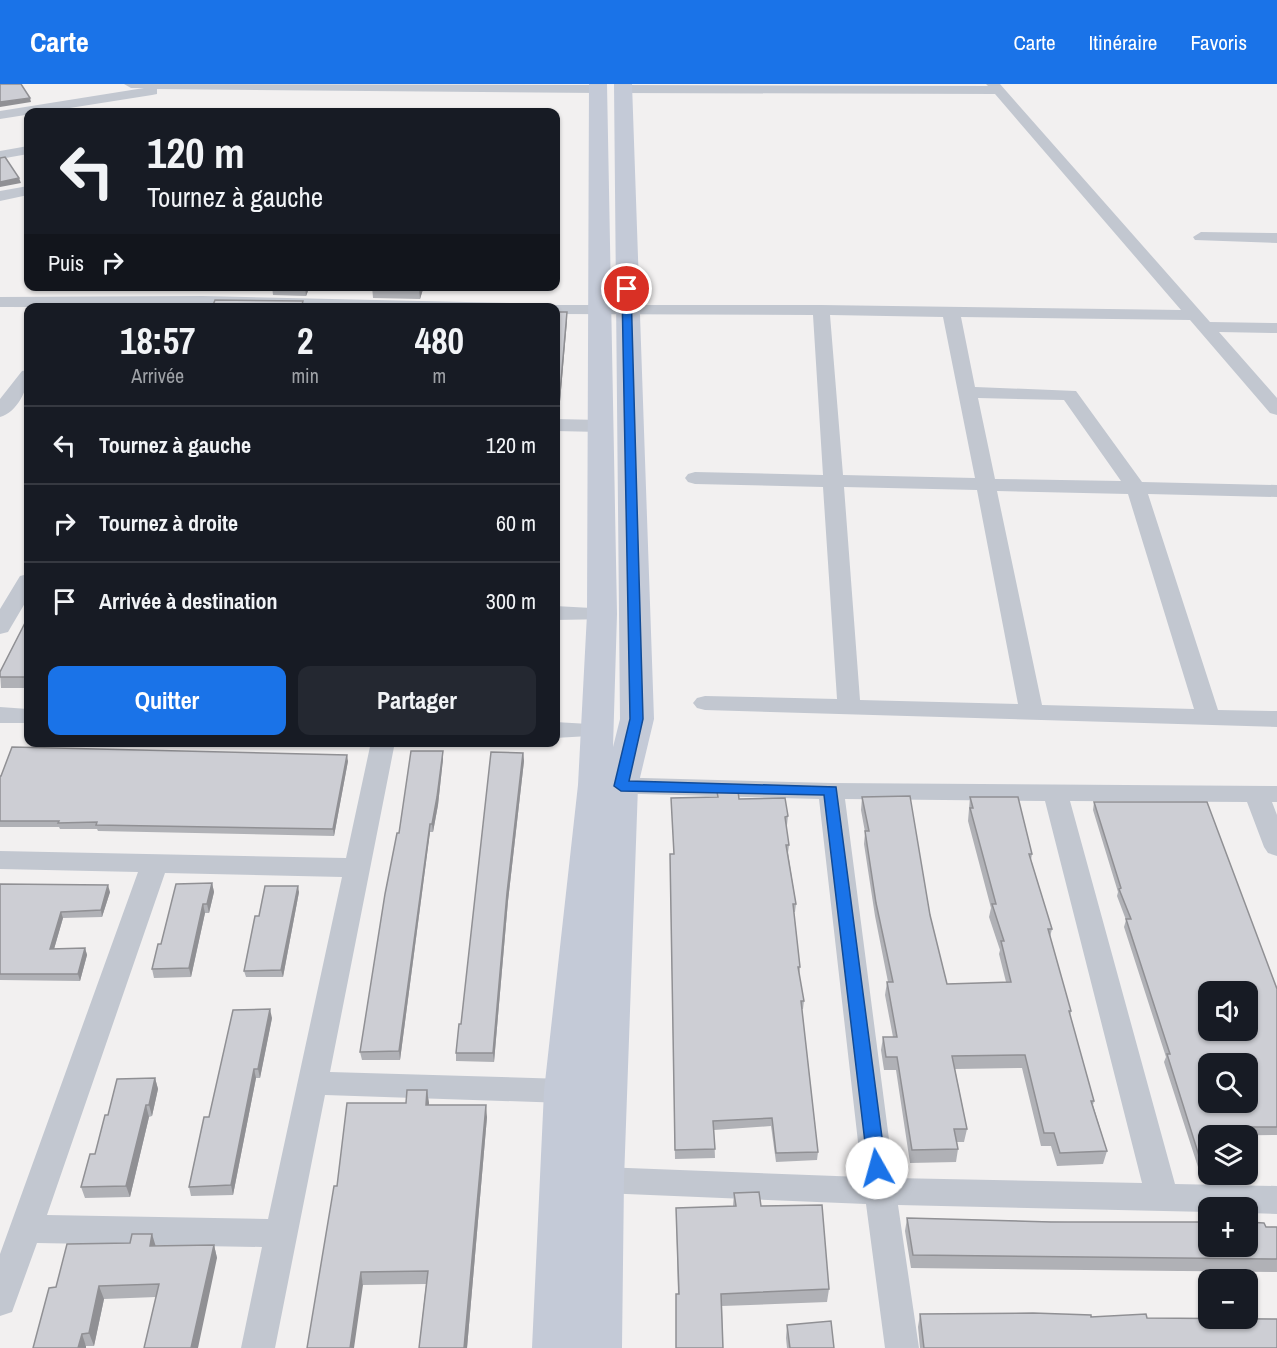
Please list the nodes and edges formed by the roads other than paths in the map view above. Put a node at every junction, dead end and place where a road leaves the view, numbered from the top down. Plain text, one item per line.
1 (131, 84) edge
2 (191, 85) edge
3 (289, 86) edge
4 (610, 86) edge
5 (694, 86) edge
6 (996, 87) edge
7 (72, 108) edge
8 (0, 115) edge
9 (24, 117) edge
10 (24, 151) edge
11 (0, 155) edge
12 (24, 192) edge
13 (0, 196) edge
14 (1200, 237) dead end
15 (1277, 238) edge
16 (0, 302) edge
17 (42, 303) edge
18 (560, 309) edge
19 (821, 310) junction
20 (613, 311) junction
21 (951, 312) junction
22 (1200, 321) junction
23 (1277, 328) edge
24 (24, 380) edge
25 (967, 392) junction
26 (24, 402) edge
27 (3, 405) edge
28 (1277, 409) edge
29 (560, 425) edge
30 (601, 426) junction
31 (695, 478) dead end
32 (833, 480) junction
33 (986, 484) junction
34 (1136, 488) junction
35 (1277, 491) edge
36 (23, 600) edge
37 (560, 613) edge
38 (602, 614) junction
39 (0, 627) edge
40 (705, 703) dead end
41 (849, 708) junction
42 (1032, 712) junction
43 (0, 715) edge
44 (24, 716) edge
45 (1208, 717) junction
46 (1277, 719) edge
47 (560, 730) edge
48 (597, 730) junction
49 (382, 747) edge
50 (608, 785) junction
51 (831, 791) junction
52 (1055, 792) junction
53 (1266, 794) edge
54 (1277, 847) edge
55 (0, 860) edge
56 (154, 864) junction
57 (357, 868) junction
58 (312, 1083) junction
59 (565, 1091) junction
60 (602, 1180) junction
61 (880, 1191) junction
62 (1162, 1197) junction
63 (1277, 1200) edge
64 (26, 1229) junction
65 (281, 1233) junction
66 (0, 1301) edge
67 (258, 1348) edge
68 (556, 1348) edge
69 (598, 1348) edge
70 (902, 1348) edge

1 - 2 street
2 - 3 street
2 - 7 street
3 - 4 street
4 - 5 street
4 - 20 street
5 - 6 street
6 - 22 street
8 - 9 street
10 - 11 street
12 - 13 street
14 - 15 street
16 - 17 street
18 - 20 street
19 - 20 street
19 - 21 street
19 - 32 street
20 - 30 street
20 - 50 street
21 - 22 street
21 - 25 street
22 - 23 street
22 - 28 street
24 - 27 street
25 - 33 street
25 - 34 street
26 - 27 street
29 - 30 street
30 - 38 street
31 - 32 street
32 - 33 street
32 - 41 street
33 - 34 street
33 - 42 street
34 - 35 street
34 - 45 street
36 - 39 street
37 - 38 street
38 - 48 street
40 - 41 street
41 - 42 street
42 - 45 street
43 - 44 street
45 - 46 street
47 - 48 street
48 - 50 street
49 - 57 street
50 - 51 street
50 - 59 street
50 - 60 street
51 - 52 street
51 - 61 street
52 - 53 street
52 - 62 street
53 - 54 street
55 - 56 street
56 - 57 street
56 - 64 street
57 - 58 street
58 - 59 street
58 - 65 street
59 - 68 street
60 - 61 street
60 - 69 street
61 - 62 street
61 - 70 street
62 - 63 street
64 - 65 street
64 - 66 street
65 - 67 street

